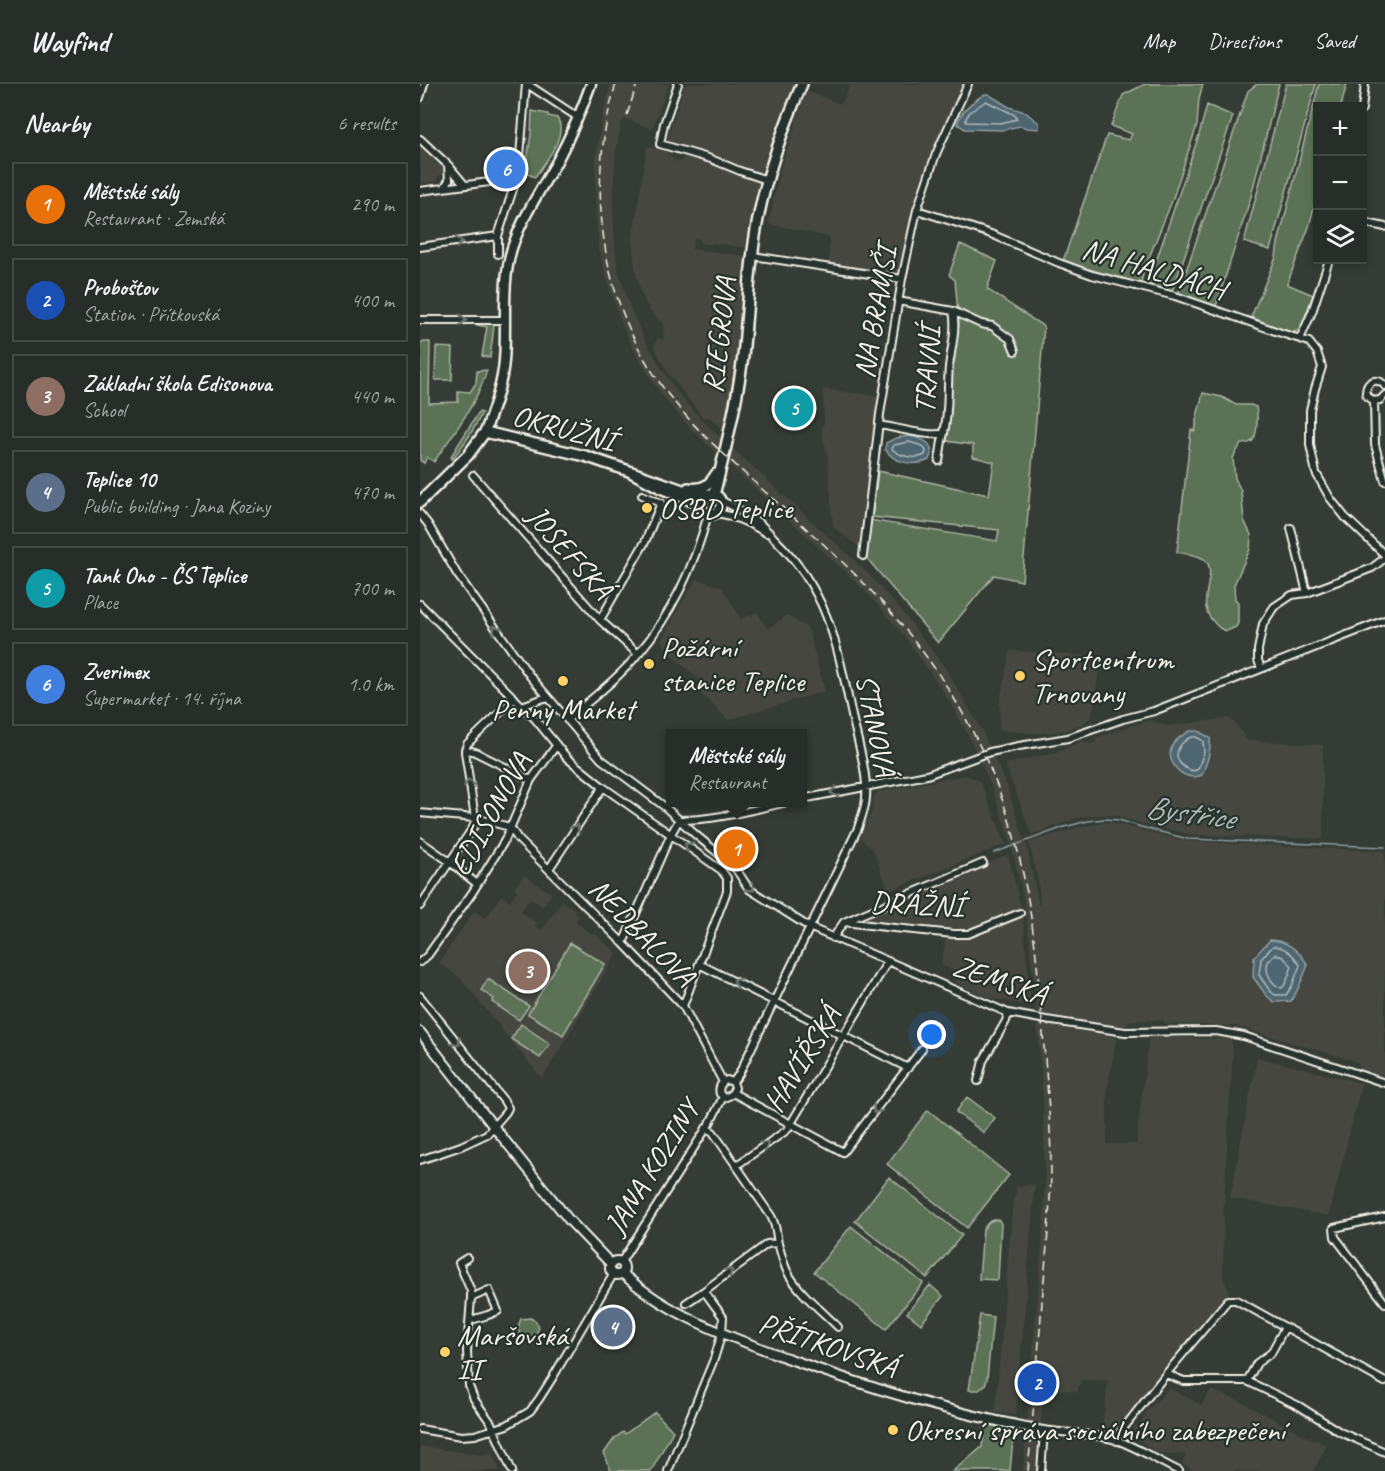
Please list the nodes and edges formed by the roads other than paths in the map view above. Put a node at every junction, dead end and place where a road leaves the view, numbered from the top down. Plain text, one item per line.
1 (424, 84) edge
2 (527, 84) edge
3 (591, 84) edge
4 (678, 84) edge
5 (802, 84) edge
6 (968, 84) edge
7 (1365, 84) edge
8 (420, 98) edge
9 (1364, 102) edge
10 (579, 118) junction
11 (420, 139) edge
12 (448, 165) junction
13 (516, 180) junction
14 (767, 180) junction
15 (464, 184) junction
16 (445, 186) junction
17 (420, 191) edge
18 (917, 210) junction
19 (1367, 223) edge
20 (1385, 226) edge
21 (498, 236) junction
22 (420, 245) edge
23 (498, 254) dead end
24 (753, 256) junction
25 (1328, 264) edge
26 (902, 279) junction
27 (898, 301) junction
28 (953, 311) junction
29 (420, 320) edge
30 (506, 320) junction
31 (1300, 339) junction
32 (1015, 351) dead end
33 (1385, 386) edge
34 (1385, 395) edge
35 (1374, 401) junction
36 (879, 424) junction
37 (485, 432) junction
38 (944, 433) junction
39 (939, 461) dead end
40 (721, 465) junction
41 (629, 471) junction
42 (472, 475) dead end
43 (660, 481) junction
44 (1385, 481) edge
45 (642, 495) dead end
46 (713, 497) junction
47 (420, 502) edge
48 (708, 511) junction
49 (420, 514) edge
50 (1291, 528) dead end
51 (774, 538) junction
52 (862, 556) dead end
53 (1385, 556) edge
54 (1307, 592) junction
55 (421, 607) edge
56 (600, 620) junction
57 (1385, 620) edge
58 (638, 654) junction
59 (1261, 669) junction
60 (547, 698) junction
61 (514, 699) junction
62 (522, 706) junction
63 (567, 720) junction
64 (556, 746) junction
65 (465, 749) junction
66 (531, 780) junction
67 (603, 787) junction
68 (867, 787) junction
69 (807, 798) edge
70 (763, 807) edge
71 (420, 813) edge
72 (475, 818) junction
73 (679, 820) junction
74 (510, 827) junction
75 (671, 834) junction
76 (420, 841) edge
77 (450, 862) junction
78 (984, 863) dead end
79 (549, 869) junction
80 (477, 884) junction
81 (420, 906) edge
82 (1020, 913) dead end
83 (844, 922) junction
84 (809, 927) junction
85 (833, 938) junction
86 (623, 943) junction
87 (888, 961) junction
88 (420, 962) edge
89 (699, 964) junction
90 (420, 996) edge
91 (774, 1000) junction
92 (683, 1006) junction
93 (1008, 1013) junction
94 (420, 1032) edge
95 (844, 1035) junction
96 (922, 1049) dead end
97 (908, 1068) junction
98 (978, 1081) dead end
99 (723, 1082) junction
100 (733, 1082) junction
101 (1385, 1083) edge
102 (733, 1093) junction
103 (723, 1097) junction
104 (791, 1123) junction
105 (494, 1127) junction
106 (706, 1128) junction
107 (420, 1160) edge
108 (737, 1165) junction
109 (1385, 1217) edge
110 (778, 1243) junction
111 (467, 1258) dead end
112 (621, 1262) junction
113 (611, 1264) junction
114 (622, 1273) junction
115 (613, 1275) junction
116 (704, 1291) junction
117 (471, 1298) junction
118 (686, 1303) dead end
119 (1385, 1303) edge
120 (471, 1320) junction
121 (838, 1327) dead end
122 (1285, 1327) junction
123 (722, 1333) junction
124 (1166, 1374) junction
125 (1248, 1381) junction
126 (1385, 1382) edge
127 (1032, 1428) joint
128 (420, 1429) edge
129 (494, 1430) junction
130 (1044, 1431) junction
131 (1117, 1441) junction
132 (1385, 1452) edge
133 (512, 1471) edge
134 (668, 1471) edge
135 (1041, 1471) edge
136 (1179, 1471) edge

1 - 8 street
2 - 10 street
2 - 13 street
3 - 10 main road
4 - 14 street
5 - 14 main road, RIEGROVA
6 - 18 street, NA BRAMŠI
7 - 9 street
10 - 30 main road
11 - 12 street
12 - 15 street
12 - 16 street
13 - 15 street
13 - 21 street
14 - 24 main road, RIEGROVA
15 - 16 street
16 - 17 street
18 - 26 street, NA BRAMŠI
18 - 31 street, NA HALDÁCH
19 - 20 street
22 -> 21 street
21 - 23 street
24 - 26 street
24 - 40 main road, RIEGROVA
25 - 31 street
26 - 27 street, NA BRAMŠI
27 - 28 street
27 - 36 street, NA BRAMŠI
28 - 32 street
28 - 38 street, TRAVNÍ
29 -> 30 street
30 - 37 main road
31 - 53 street
33 - 35 street
34 - 35 street
35 - 44 street
36 - 38 street, TRAVNÍ
36 - 52 street, NA BRAMŠI
37 - 41 main road, OKRUŽNÍ
37 - 47 main road
38 - 39 street, TRAVNÍ
40 - 43 main road
40 - 46 main road, RIEGROVA
41 - 43 main road, OKRUŽNÍ
41 - 48 main road, OKRUŽNÍ
42 - 56 street, JOSEFSKÁ
43 - 46 main road, OKRUŽNÍ
45 - 56 street
46 - 48 main road
46 - 48 main road
46 - 51 street, STANOVÁ
48 - 51 street, STANOVÁ
48 - 58 street
60 -> 49 street, ZEMSKÁ
50 - 54 street
51 - 68 street, STANOVÁ
53 - 54 street
54 - 59 street
55 - 61 street
56 - 58 street, JOSEFSKÁ
57 - 59 street
58 - 63 street
59 - 68 street
60 - 62 street
60 - 63 street, ZEMSKÁ
61 - 62 street
61 - 65 street
62 - 64 street
63 - 73 street, ZEMSKÁ
64 - 66 street, EDISONOVA
64 - 67 street
65 - 66 street
72 -> 65 street
66 - 74 street, EDISONOVA
67 - 75 street
79 -> 67 street
68 -> 69 street
68 - 84 street, STANOVÁ
70 - 73 street
71 - 72 street
72 - 74 street
72 - 77 street
73 - 75 street
73 -> 84 street, ZEMSKÁ
74 - 79 street, NEDBALOVA
74 - 80 street, EDISONOVA
75 - 86 street
89 -> 75 street
76 - 77 street
77 - 80 street
77 - 81 street
78 - 83 street
79 - 86 street, NEDBALOVA
80 - 88 street, EDISONOVA
82 - 83 street, DRÁŽNÍ
83 - 85 street
84 - 85 street, ZEMSKÁ
84 - 91 street, JANA KOZINY
85 - 87 street, ZEMSKÁ
86 - 92 street, NEDBALOVA
87 - 93 street, ZEMSKÁ
87 - 95 street, HAVÍŘSKÁ
91 -> 89 street
89 - 92 street
90 -> 105 street
91 - 95 street
91 - 100 street, JANA KOZINY
92 - 99 street, NEDBALOVA
93 - 98 street
93 - 101 street, ZEMSKÁ
94 - 105 street
95 - 97 street
95 - 104 street, HAVÍŘSKÁ
96 - 97 street
97 -> 104 street
99 - 100 street, JANA KOZINY
99 - 103 street, JANA KOZINY
100 - 102 street, JANA KOZINY
102 - 103 street, JANA KOZINY
102 - 104 street
103 - 106 street, JANA KOZINY
108 -> 104 street, HAVÍŘSKÁ
105 - 107 street
105 - 113 street
106 - 108 street
106 - 112 street, JANA KOZINY
108 - 110 street
109 - 119 street
116 -> 110 street
110 - 121 street
111 - 117 street
112 - 113 street, JANA KOZINY
112 - 114 street, JANA KOZINY
113 - 115 street, JANA KOZINY
114 - 115 street, JANA KOZINY
114 - 123 street, PŘÍTKOVSKÁ
115 - 129 street, JANA KOZINY
116 - 118 street
116 - 123 street
117 - 120 street
117 - 120 street
120 - 129 street
122 - 124 street
122 - 125 street
122 - 126 street
123 - 127 street, PŘÍTKOVSKÁ
123 - 134 street
124 - 125 street
124 - 131 street
125 - 132 street
127 - 130 street
128 - 129 street, JANA KOZINY
129 - 133 street
130 - 131 street
130 - 135 street
131 - 136 street

